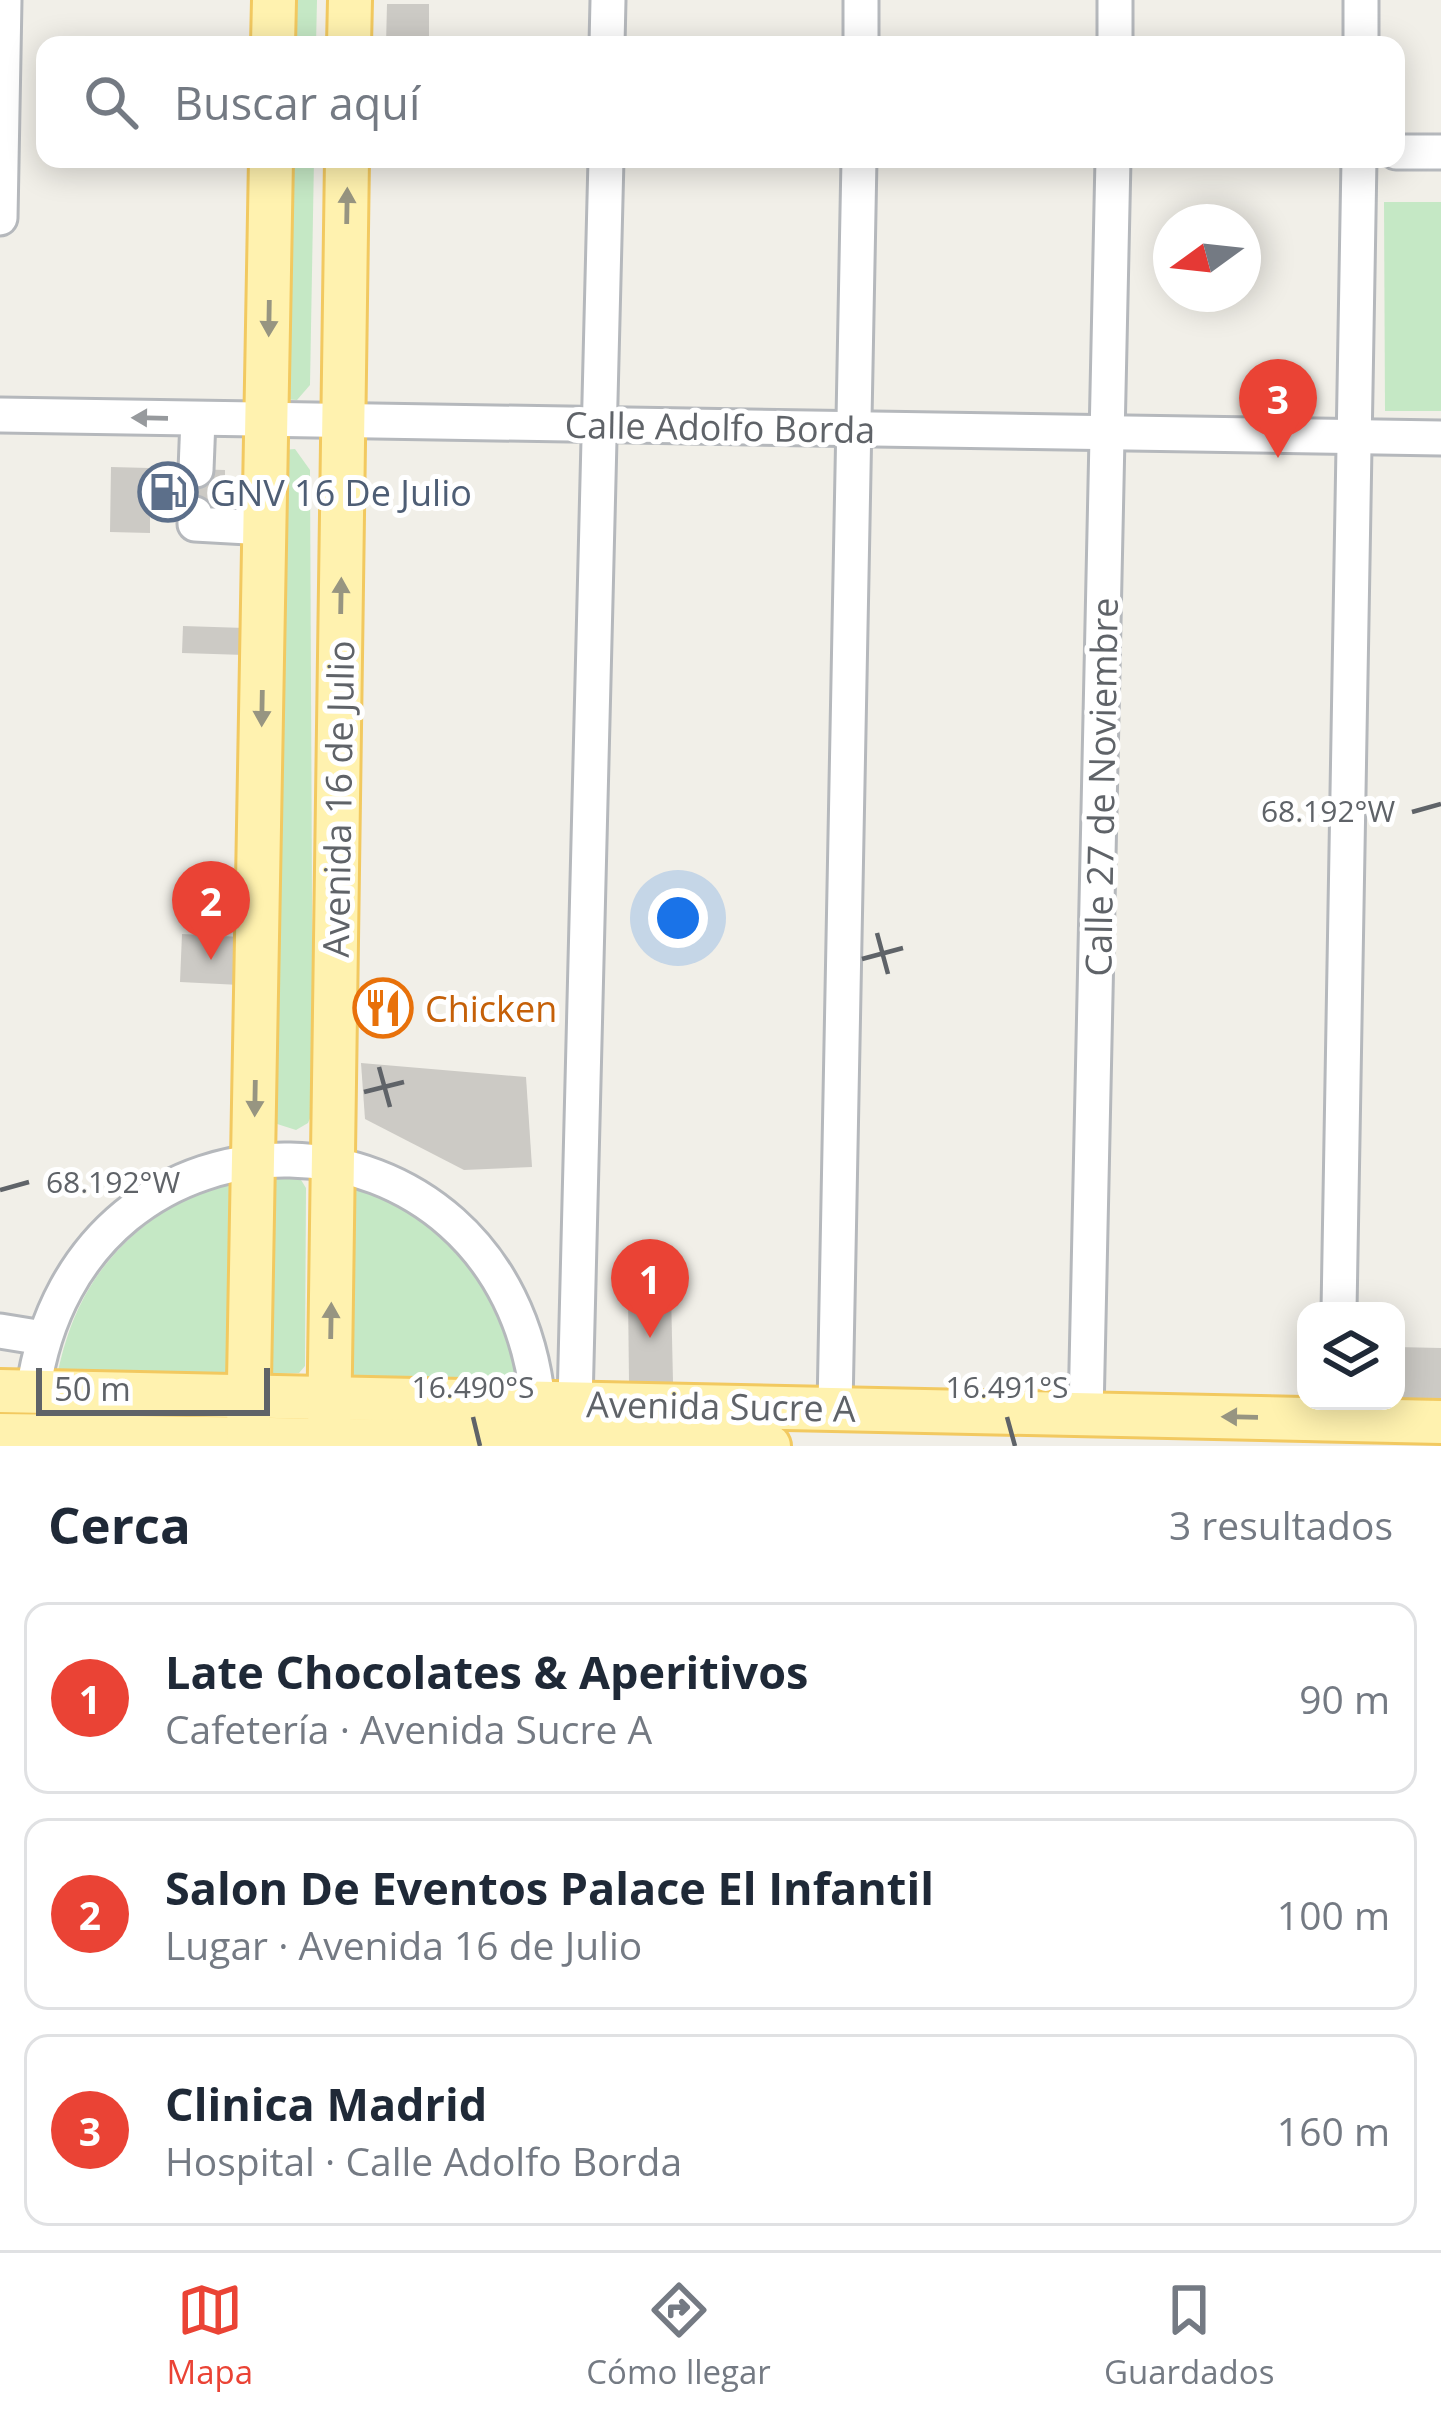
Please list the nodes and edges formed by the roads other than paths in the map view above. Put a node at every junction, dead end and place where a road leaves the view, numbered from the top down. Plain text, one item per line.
1 (4, 0) edge
2 (274, 0) edge
3 (350, 0) edge
4 (608, 0) edge
5 (862, 0) edge
6 (1115, 0) edge
7 (1361, 0) edge
8 (273, 36) edge
9 (349, 36) edge
10 (608, 36) edge
11 (861, 36) edge
12 (1114, 36) edge
13 (1360, 36) edge
14 (1405, 152) edge
15 (1441, 152) edge
16 (271, 168) edge
17 (347, 168) edge
18 (606, 168) edge
19 (859, 168) edge
20 (1113, 168) edge
21 (1359, 168) edge
22 (0, 218) edge
23 (0, 415) edge
24 (198, 419) junction
25 (267, 420) junction
26 (344, 421) junction
27 (601, 425) junction
28 (854, 429) junction
29 (1110, 433) junction
30 (1354, 437) junction
31 (1441, 438) edge
32 (196, 470) dead end
33 (195, 514) dead end
34 (265, 528) junction
35 (254, 1160) junction
36 (333, 1161) junction
37 (1339, 1302) edge
38 (0, 1330) edge
39 (43, 1338) junction
40 (16, 1392) edge
41 (556, 1403) junction
42 (835, 1408) junction
43 (1337, 1410) edge
44 (1086, 1414) junction
45 (249, 1416) junction
46 (329, 1418) junction
47 (1441, 1422) edge
48 (0, 1435) edge
49 (769, 1446) edge

1 - 22 street
2 - 8 main road
3 - 9 main road
4 - 10 street
5 - 11 street
6 - 12 street
7 - 13 street
14 - 15 street
16 -> 25 main road
26 -> 17 main road, Avenida 16 de Julio
18 - 27 street
19 - 28 street
20 - 29 street, Calle 27 de Noviembre
21 - 30 street
24 -> 23 street, Calle Adolfo Borda
24 - 25 street, Calle Adolfo Borda
24 - 32 street
25 - 26 street, Calle Adolfo Borda
25 - 34 main road
26 - 27 street, Calle Adolfo Borda
36 -> 26 main road, Avenida 16 de Julio
27 - 28 street, Calle Adolfo Borda
27 - 41 street
28 - 29 street, Calle Adolfo Borda
28 - 42 street
29 - 30 street, Calle Adolfo Borda
29 - 44 street, Calle 27 de Noviembre
30 - 31 street, Calle Adolfo Borda
30 - 37 street
33 - 34 street
34 -> 35 main road
35 - 36 street
35 - 39 street
35 - 45 main road
36 - 41 street
46 -> 36 main road, Avenida 16 de Julio
38 - 39 street
39 - 40 street
40 - 45 main road, Avenida Sucre A
41 - 42 main road, Avenida Sucre A
41 - 46 main road, Avenida Sucre A
42 - 44 main road, Avenida Sucre A
43 -> 44 main road, Avenida Sucre A
43 - 47 main road, Avenida Sucre A
45 - 46 main road, Avenida Sucre A
45 - 48 main road, Avenida Sucre A
46 - 49 main road, Avenida Sucre A

